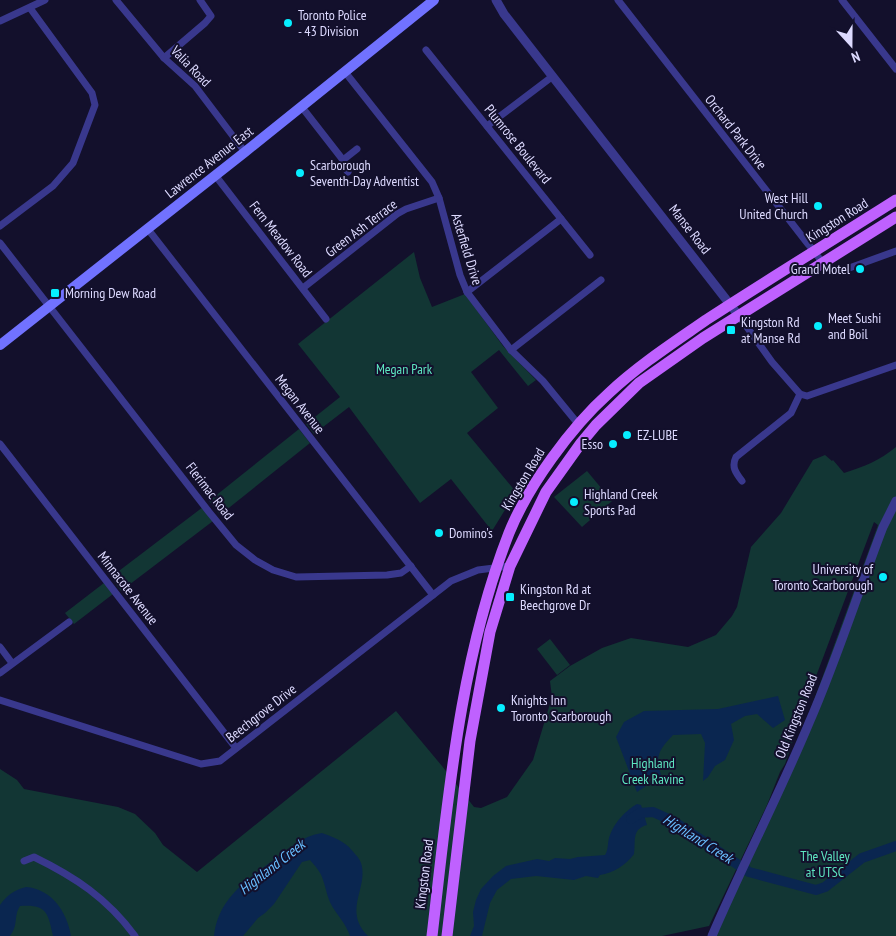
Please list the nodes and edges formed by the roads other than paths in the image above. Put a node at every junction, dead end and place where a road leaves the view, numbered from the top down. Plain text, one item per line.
1 (45, 0) edge
2 (116, 0) edge
3 (200, 0) edge
4 (434, 0) edge
5 (496, 0) edge
6 (618, 0) edge
7 (842, 0) edge
8 (30, 8) junction
9 (0, 21) edge
10 (426, 50) dead end
11 (164, 58) junction
12 (896, 70) edge
13 (345, 72) junction
14 (553, 76) junction
15 (301, 106) junction
16 (487, 126) junction
17 (357, 148) dead end
18 (245, 152) junction
19 (343, 160) junction
20 (348, 172) dead end
21 (215, 174) junction
22 (439, 198) junction
23 (896, 200) edge
24 (896, 217) edge
25 (561, 219) junction
26 (0, 226) edge
27 (147, 228) junction
28 (0, 243) edge
29 (815, 251) junction
30 (896, 251) edge
31 (590, 255) dead end
32 (824, 263) junction
33 (602, 280) dead end
34 (303, 288) junction
35 (467, 292) junction
36 (731, 304) junction
37 (49, 306) junction
38 (739, 316) junction
39 (326, 319) dead end
40 (0, 344) edge
41 (512, 350) junction
42 (896, 365) edge
43 (800, 394) junction
44 (578, 425) junction
45 (0, 444) edge
46 (742, 481) dead end
47 (896, 501) edge
48 (411, 566) junction
49 (510, 566) junction
50 (496, 568) junction
51 (432, 595) junction
52 (68, 622) dead end
53 (0, 647) edge
54 (12, 663) junction
55 (0, 673) edge
56 (0, 700) edge
57 (236, 748) junction
58 (24, 861) dead end
59 (135, 936) edge
60 (432, 936) edge
61 (447, 936) edge
62 (712, 936) edge

1 - 8 street
2 - 11 street, Valia Road
3 - 11 street
4 - 13 main road, Lawrence Avenue East
5 - 14 street, Manse Road
6 - 29 street, Orchard Park Drive
7 - 12 street
8 - 9 street
8 - 26 street
10 - 16 street, Plumrose Boulevard
11 - 18 street, Valia Road
13 - 15 main road, Lawrence Avenue East
13 - 22 street, Asterfield Drive
14 - 16 street
14 - 36 street, Manse Road
15 - 18 main road, Lawrence Avenue East
15 - 19 street
16 - 25 street, Plumrose Boulevard
17 - 19 street
18 - 21 main road, Lawrence Avenue East
19 - 20 street
21 - 27 main road, Lawrence Avenue East
21 - 34 street, Fern Meadow Road
22 - 34 street, Green Ash Terrace
22 - 35 street, Asterfield Drive
23 - 29 main road, Kingston Road
24 - 32 main road, Kingston Road
25 - 31 street, Plumrose Boulevard
25 - 35 street
27 - 37 main road, Lawrence Avenue East
27 - 48 street, Megan Avenue
28 - 37 street
29 - 32 street, Orchard Park Drive
29 - 36 main road, Kingston Road
30 - 32 street
32 - 38 main road, Kingston Road
33 - 41 street
34 - 39 street, Fern Meadow Road
35 - 41 street, Asterfield Drive
36 - 38 street, Manse Road
36 - 44 main road, Kingston Road
37 - 40 main road, Lawrence Avenue East
37 - 48 street, Flerimac Road
38 - 43 street, Manse Road
38 - 49 main road, Kingston Road
41 - 44 street, Asterfield Drive
42 - 43 street
43 - 46 street
44 - 50 main road, Kingston Road
45 - 57 street, Minnacote Avenue
47 - 62 street, Old Kingston Road
48 - 51 street, Megan Avenue
49 - 50 street, Beechgrove Drive
49 - 61 main road, Kingston Road
50 - 51 street, Beechgrove Drive
50 - 60 main road, Kingston Road
51 - 57 street, Beechgrove Drive
52 - 54 street
53 - 54 street
54 - 55 street
56 - 57 street, Beechgrove Drive
58 - 59 street

